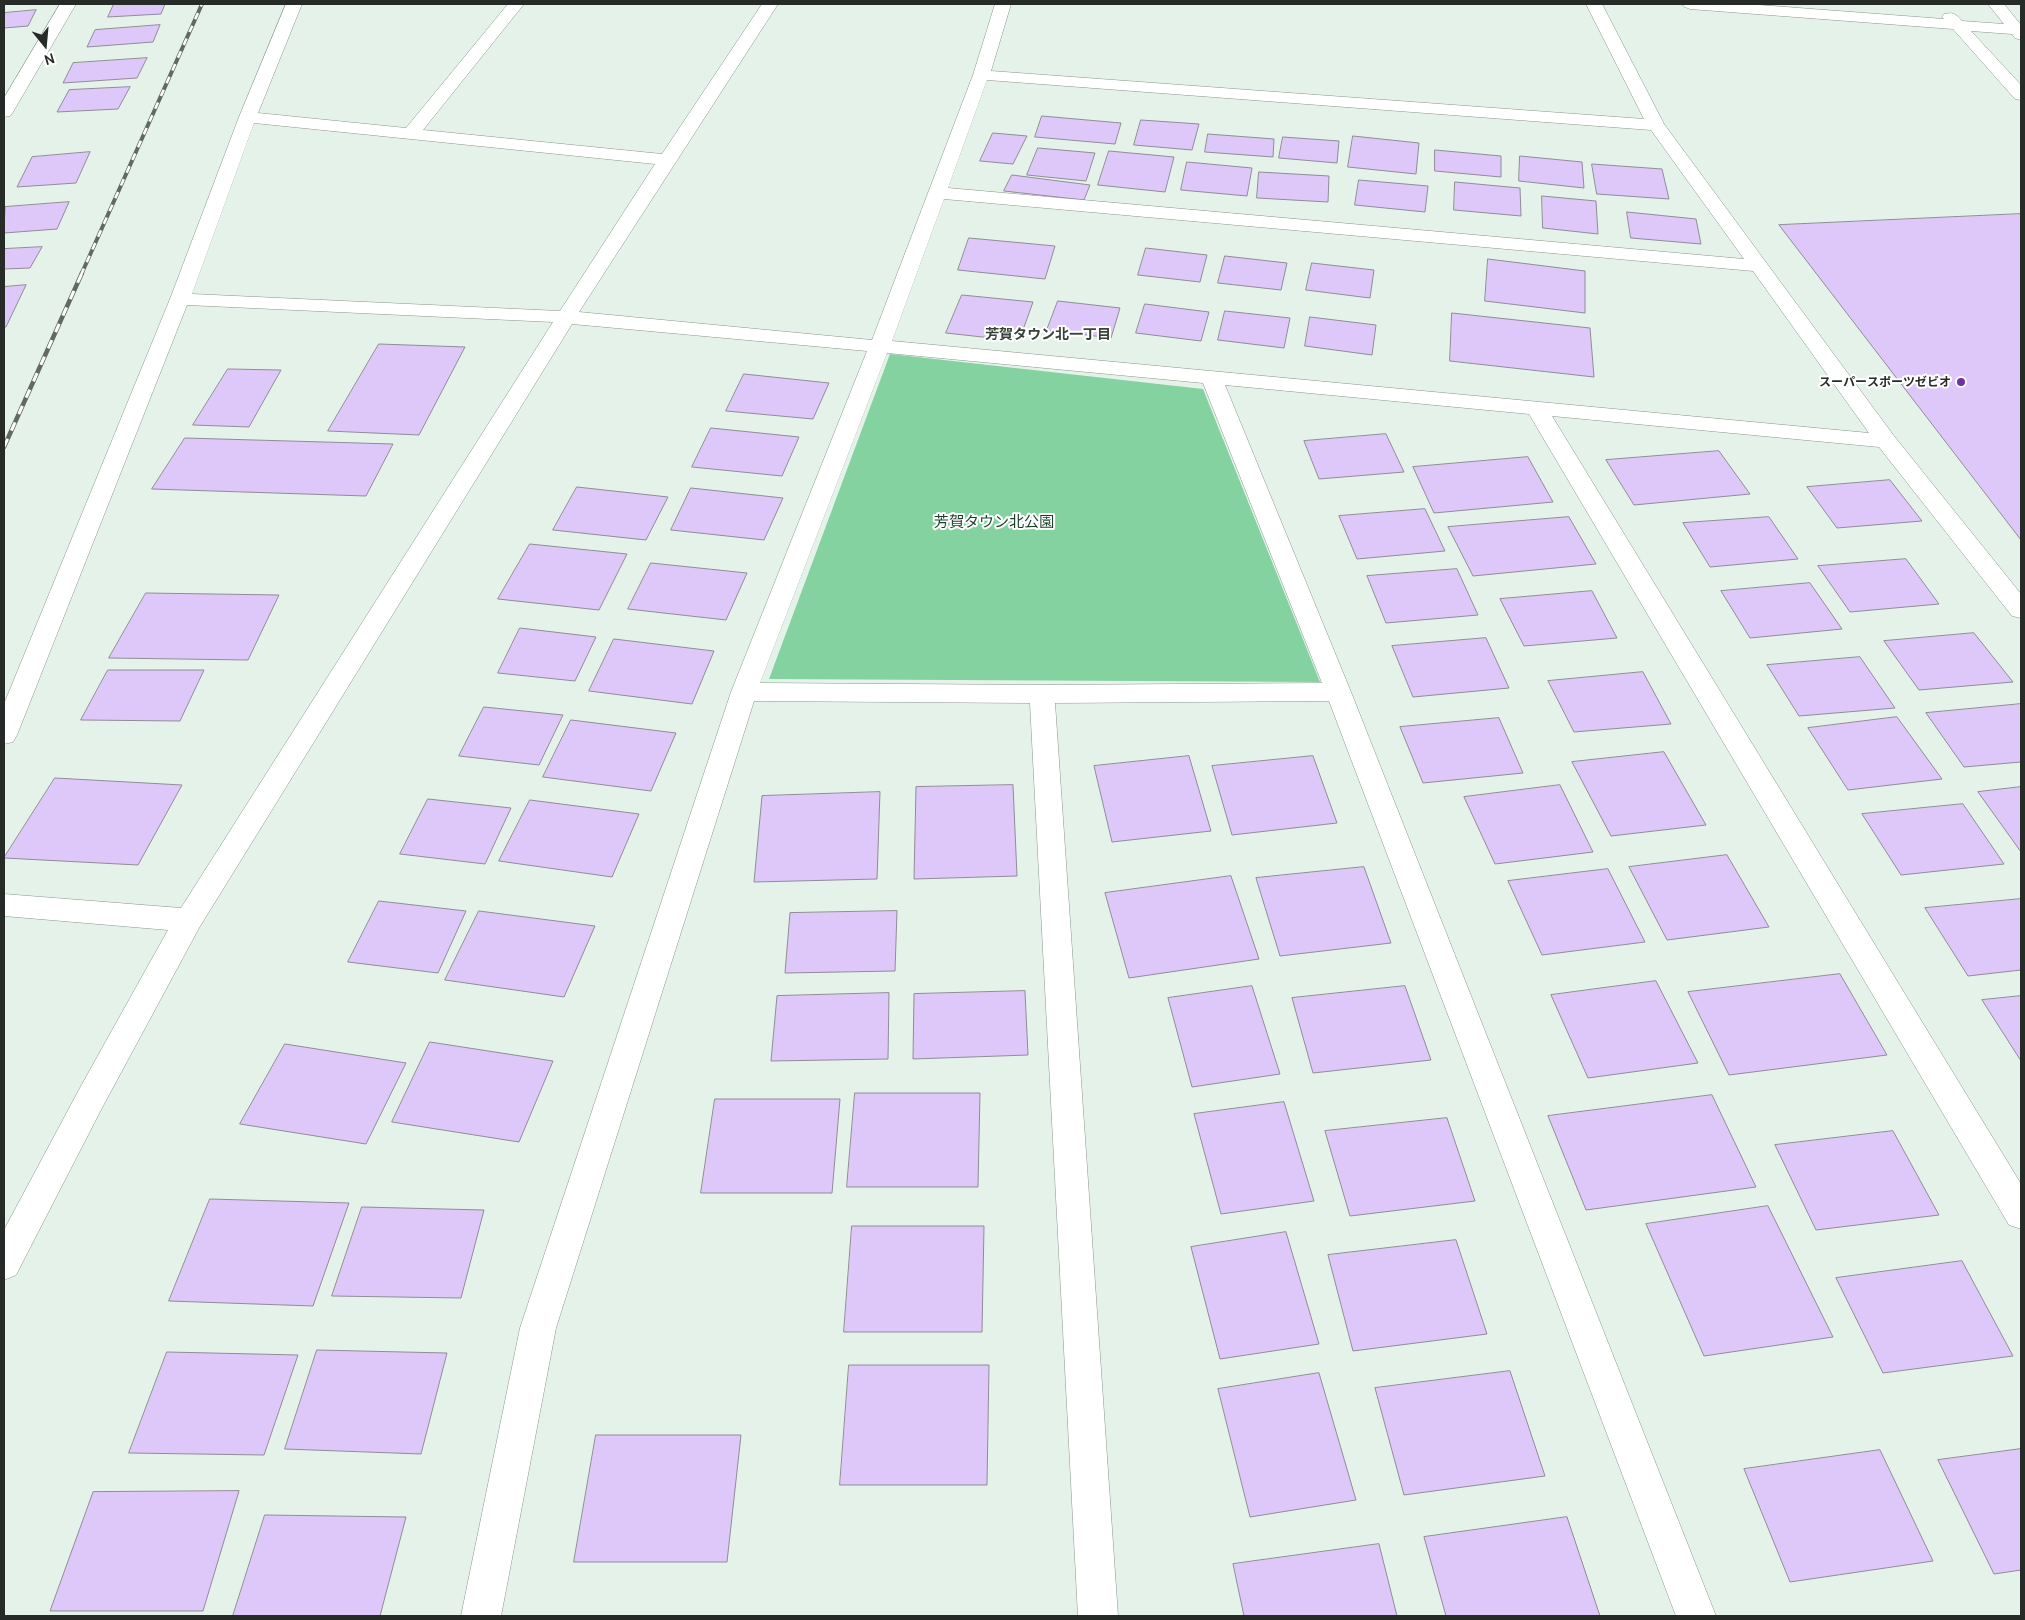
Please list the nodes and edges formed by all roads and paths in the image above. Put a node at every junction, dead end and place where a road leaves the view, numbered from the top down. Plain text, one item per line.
1 (68, 4) edge
2 (294, 4) edge
3 (516, 4) edge
4 (770, 4) edge
5 (1003, 4) edge
6 (1594, 4) edge
7 (1690, 4) edge
8 (1941, 4) edge
9 (1996, 4) edge
10 (1954, 24) junction
11 (2019, 32) edge
12 (981, 75) junction
13 (2021, 95) edge
14 (4, 112) edge
15 (248, 117) junction
16 (1656, 125) junction
17 (411, 133) junction
18 (667, 160) junction
19 (936, 193) junction
20 (1758, 266) junction
21 (180, 299) junction
22 (566, 317) junction
23 (880, 345) junction
24 (1211, 377) junction
25 (1536, 408) junction
26 (1886, 442) junction
27 (2021, 610) edge
28 (744, 692) junction
29 (1338, 692) junction
30 (1042, 694) junction
31 (4, 736) edge
32 (4, 905) edge
33 (189, 920) junction
34 (2021, 1214) edge
35 (4, 1264) edge
36 (480, 1616) edge
37 (1098, 1616) edge
38 (1696, 1616) edge

1 - 14 street
2 - 15 street
3 - 17 street
4 - 18 street
5 - 12 street
6 - 16 street
7 - 10 street
8 - 10 street
9 - 11 street
10 - 11 street
10 - 13 street
12 - 16 street
12 - 19 street
15 - 17 street
15 - 21 street
16 - 20 street
17 - 18 street
18 - 22 street
19 - 20 street
19 - 23 street
20 - 26 street
21 - 22 street
21 - 31 street
22 - 23 street
22 - 33 street
23 - 24 street
23 - 28 street
24 - 25 street
24 - 29 street
25 - 26 street
25 - 34 street
26 - 27 street
28 - 30 street
28 - 36 street
29 - 30 street
29 - 38 street
30 - 37 street
32 - 33 street
33 - 35 street

